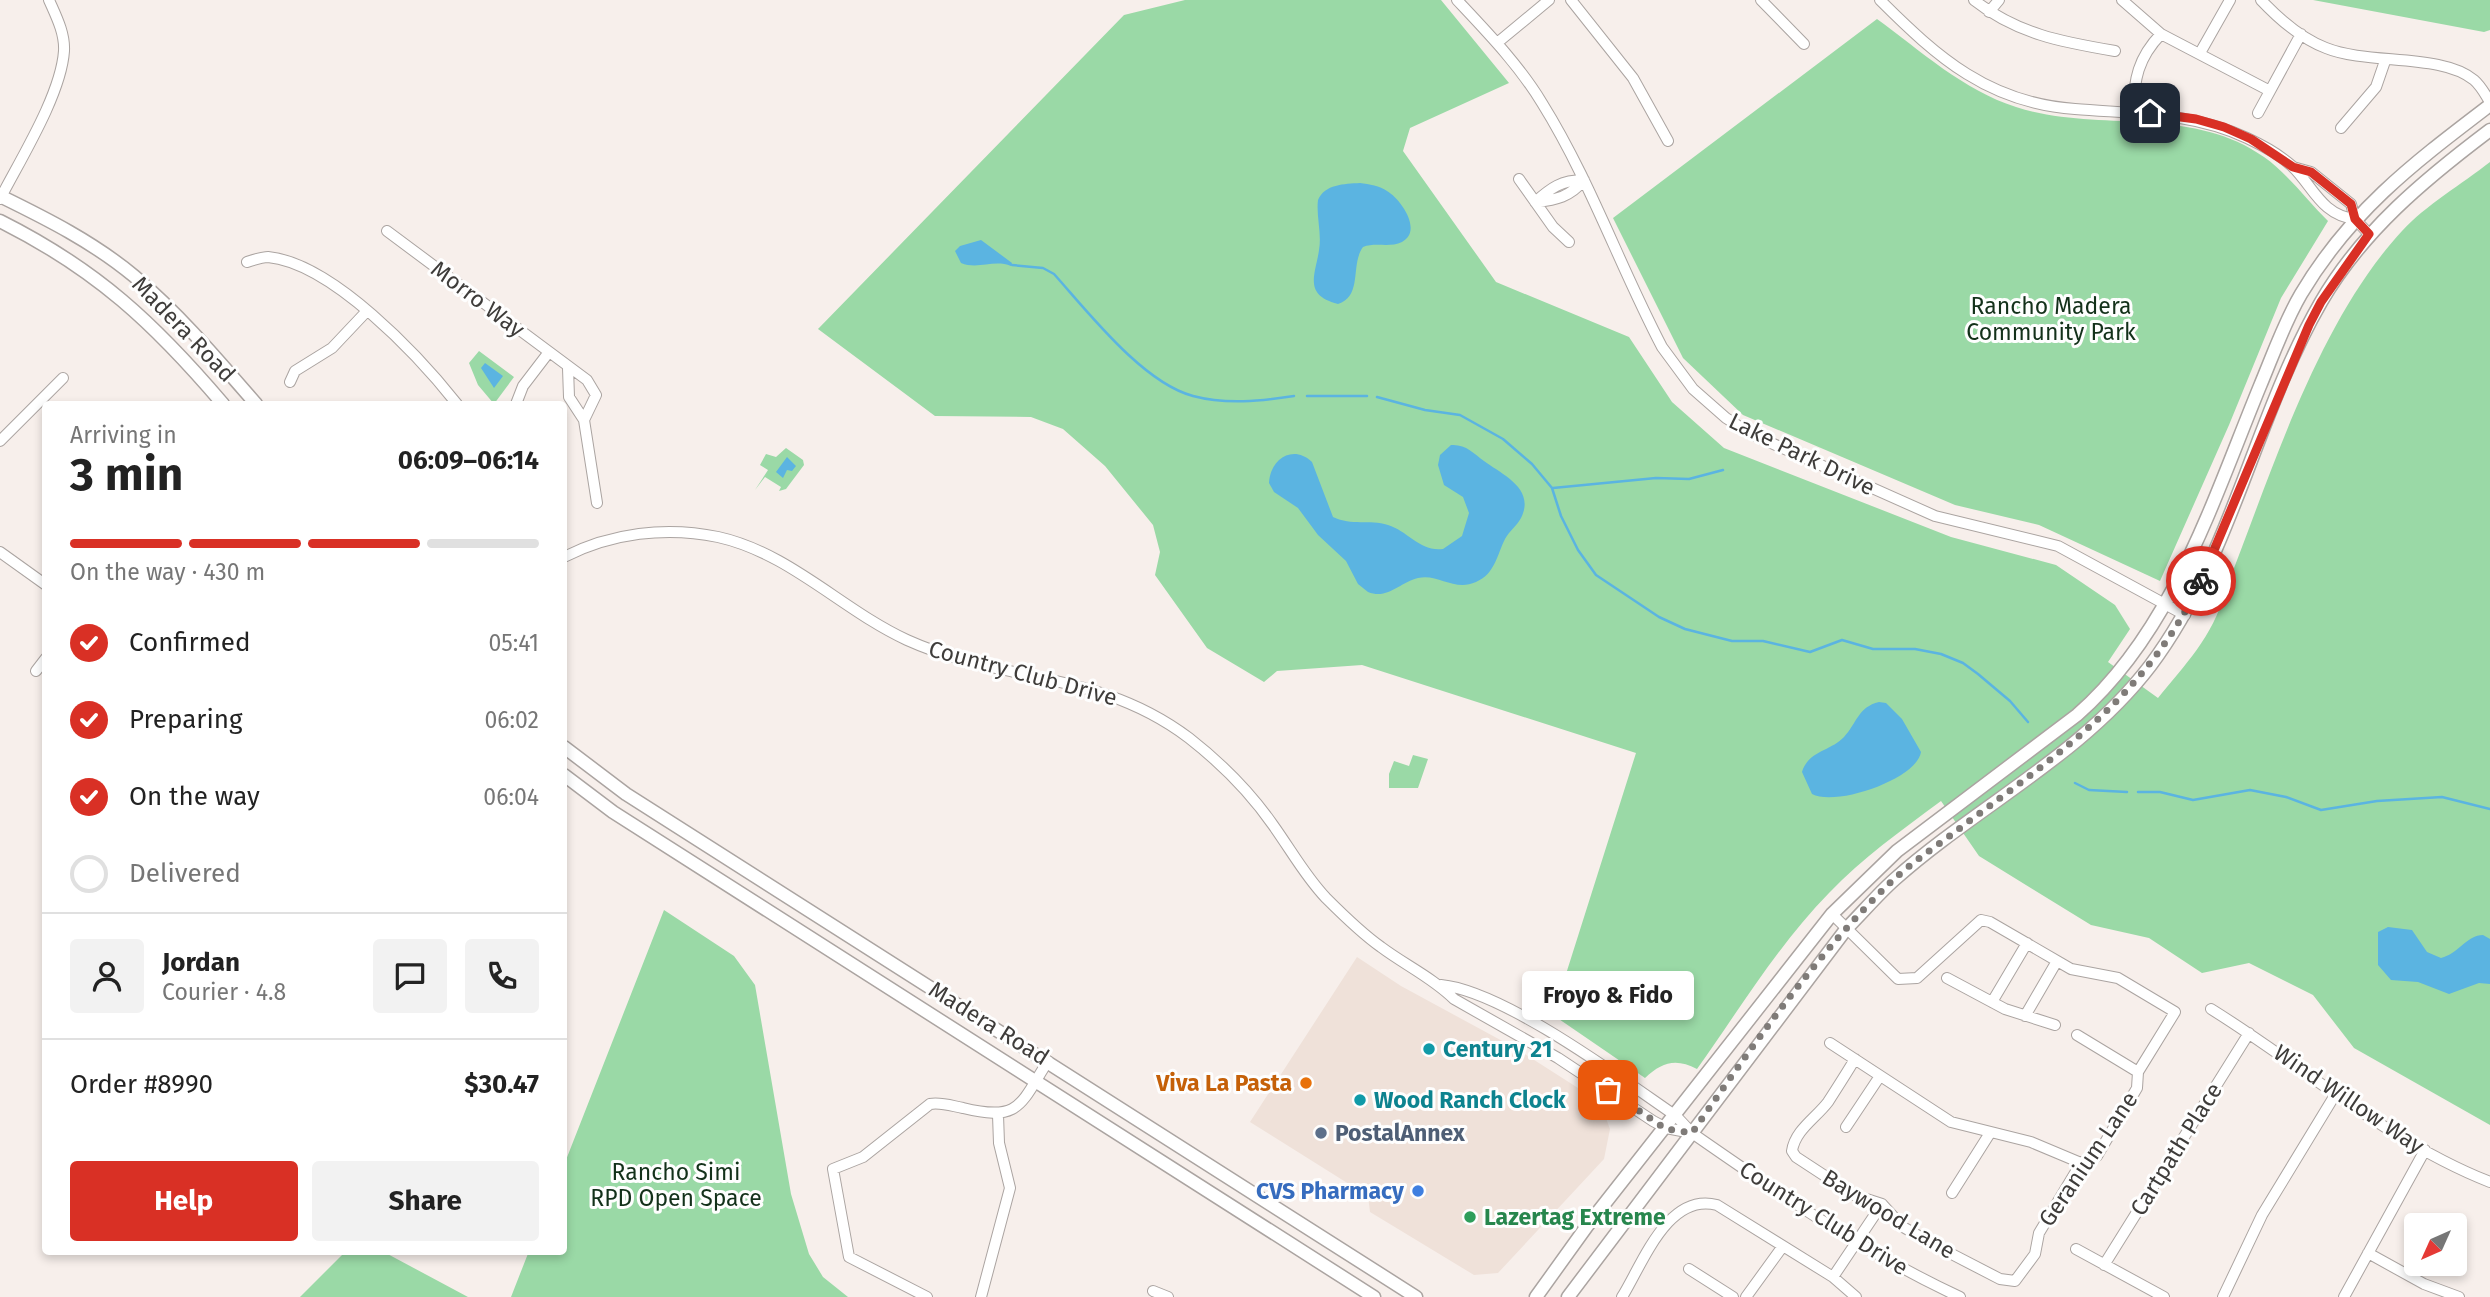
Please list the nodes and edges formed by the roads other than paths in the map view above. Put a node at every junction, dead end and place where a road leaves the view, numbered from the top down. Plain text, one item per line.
1 (49, 0) edge
2 (1457, 0) edge
3 (1549, 0) edge
4 (1571, 0) edge
5 (1761, 0) edge
6 (1880, 0) edge
7 (1974, 0) edge
8 (2000, 0) edge
9 (2122, 0) edge
10 (2230, 0) edge
11 (2261, 0) edge
12 (1989, 12) junction
13 (2161, 34) junction
14 (2301, 34) junction
15 (1497, 43) junction
16 (1804, 44) dead end
17 (2115, 51) dead end
18 (2200, 53) junction
19 (2385, 61) junction
20 (2270, 91) junction
21 (2490, 103) edge
22 (2133, 112) junction
23 (2258, 113) dead end
24 (2342, 128) dead end
25 (2490, 130) edge
26 (1668, 141) dead end
27 (2293, 167) junction
28 (1519, 179) dead end
29 (1584, 180) junction
30 (0, 197) edge
31 (1535, 202) junction
32 (2355, 219) junction
33 (0, 221) edge
34 (387, 231) dead end
35 (2369, 234) junction
36 (1569, 242) dead end
37 (247, 261) dead end
38 (366, 312) junction
39 (549, 352) junction
40 (568, 368) junction
41 (63, 378) dead end
42 (290, 382) dead end
43 (220, 401) edge
44 (253, 401) edge
45 (451, 401) edge
46 (517, 401) edge
47 (584, 420) junction
48 (0, 441) edge
49 (597, 502) dead end
50 (0, 552) edge
51 (567, 555) edge
52 (42, 582) edge
53 (2165, 606) junction
54 (2185, 615) junction
55 (42, 663) edge
56 (36, 671) dead end
57 (567, 749) edge
58 (567, 777) edge
59 (1832, 914) junction
60 (1847, 928) junction
61 (2027, 943) junction
62 (2057, 961) junction
63 (1947, 978) dead end
64 (1441, 985) junction
65 (1992, 1002) junction
66 (2211, 1009) dead end
67 (2025, 1016) junction
68 (2055, 1025) dead end
69 (2249, 1033) junction
70 (2077, 1035) dead end
71 (1830, 1044) dead end
72 (1855, 1059) junction
73 (1048, 1061) junction
74 (2138, 1072) junction
75 (1880, 1076) junction
76 (1037, 1079) junction
77 (2335, 1095) junction
78 (998, 1115) junction
79 (1676, 1116) junction
80 (1846, 1127) dead end
81 (1666, 1129) junction
82 (1692, 1133) junction
83 (1990, 1133) junction
84 (2425, 1150) junction
85 (2081, 1163) junction
86 (2490, 1182) edge
87 (1952, 1194) dead end
88 (1882, 1204) junction
89 (1856, 1241) junction
90 (1783, 1246) junction
91 (2076, 1249) dead end
92 (2368, 1253) junction
93 (2104, 1265) junction
94 (1689, 1269) dead end
95 (1833, 1278) junction
96 (2015, 1281) joint
97 (1153, 1291) dead end
98 (927, 1297) edge
99 (981, 1297) edge
100 (1168, 1297) edge
101 (1374, 1297) edge
102 (1416, 1297) edge
103 (1536, 1297) edge
104 (1568, 1297) edge
105 (1622, 1297) edge
106 (1733, 1297) edge
107 (1746, 1297) edge
108 (1856, 1297) edge
109 (1960, 1297) edge
110 (2164, 1297) edge
111 (2223, 1297) edge
112 (2344, 1297) edge
113 (2459, 1297) edge

1 - 30 street
2 - 15 street, Lake Park Drive
3 - 15 street
4 - 26 street
5 - 16 street
6 - 22 street
7 - 12 street
8 - 12 street
9 - 13 street
10 - 18 street
11 - 14 street
12 - 17 street
13 - 18 street
13 - 22 street
14 - 19 street
14 - 20 street
15 - 29 street, Lake Park Drive
18 - 20 street
19 - 21 street
19 - 24 street
20 - 23 street
21 - 32 main road
22 - 27 street
25 - 35 main road
27 - 32 street
27 - 32 street
28 - 31 street
29 - 31 street
29 - 53 street, Lake Park Drive
30 - 44 main road, Madera Road
31 - 36 street
32 - 35 street
32 - 53 main road
33 - 43 main road, Madera Road
34 - 39 street, Morro Way
35 - 54 main road
37 - 38 street
38 - 42 street
38 - 45 street
39 - 40 street, Morro Way
39 - 46 street
40 - 47 street, Morro Way
40 - 47 street, Morro Way
41 - 48 street
47 - 49 street, Morro Way
50 - 52 street
51 - 64 street, Country Club Drive
53 - 54 street, Lake Park Drive
53 - 59 main road
54 - 60 main road
55 - 56 street
57 - 73 main road, Madera Road
58 - 76 main road, Madera Road
59 - 60 street
59 - 79 main road
60 - 61 street
60 - 82 main road
61 - 62 street
61 - 65 street
62 - 67 street
62 - 74 street, Geranium Lane
63 - 65 street
64 - 79 street, Country Club Drive
64 - 81 street, Country Club Drive
65 - 67 street
66 - 69 street, Wind Willow Way
67 - 68 street
69 - 77 street, Wind Willow Way
69 - 93 street, Cartpath Place
70 - 74 street, Geranium Lane
71 - 72 street
72 - 75 street
72 - 88 street, Baywood Lane
73 - 76 street
73 - 102 main road, Madera Road
74 - 85 street, Geranium Lane
75 - 80 street
75 - 83 street
76 - 78 street
76 - 101 main road, Madera Road
77 - 84 street, Wind Willow Way
77 - 111 street
78 - 98 street
78 - 99 street
79 - 81 main road
79 - 82 street, Country Club Drive
81 - 82 street, Country Club Drive
81 - 103 main road
82 - 89 street, Country Club Drive
82 - 104 main road
83 - 85 street
83 - 87 street
84 - 86 street, Wind Willow Way
84 - 92 street
85 - 96 street, Geranium Lane
88 - 89 street
88 - 96 street, Baywood Lane
89 - 95 street
89 - 109 street, Country Club Drive
90 - 95 street
90 - 105 street
90 - 107 street
91 - 93 street
92 - 112 street
92 - 113 street
93 - 110 street
94 - 106 street
95 - 108 street
97 - 100 street

